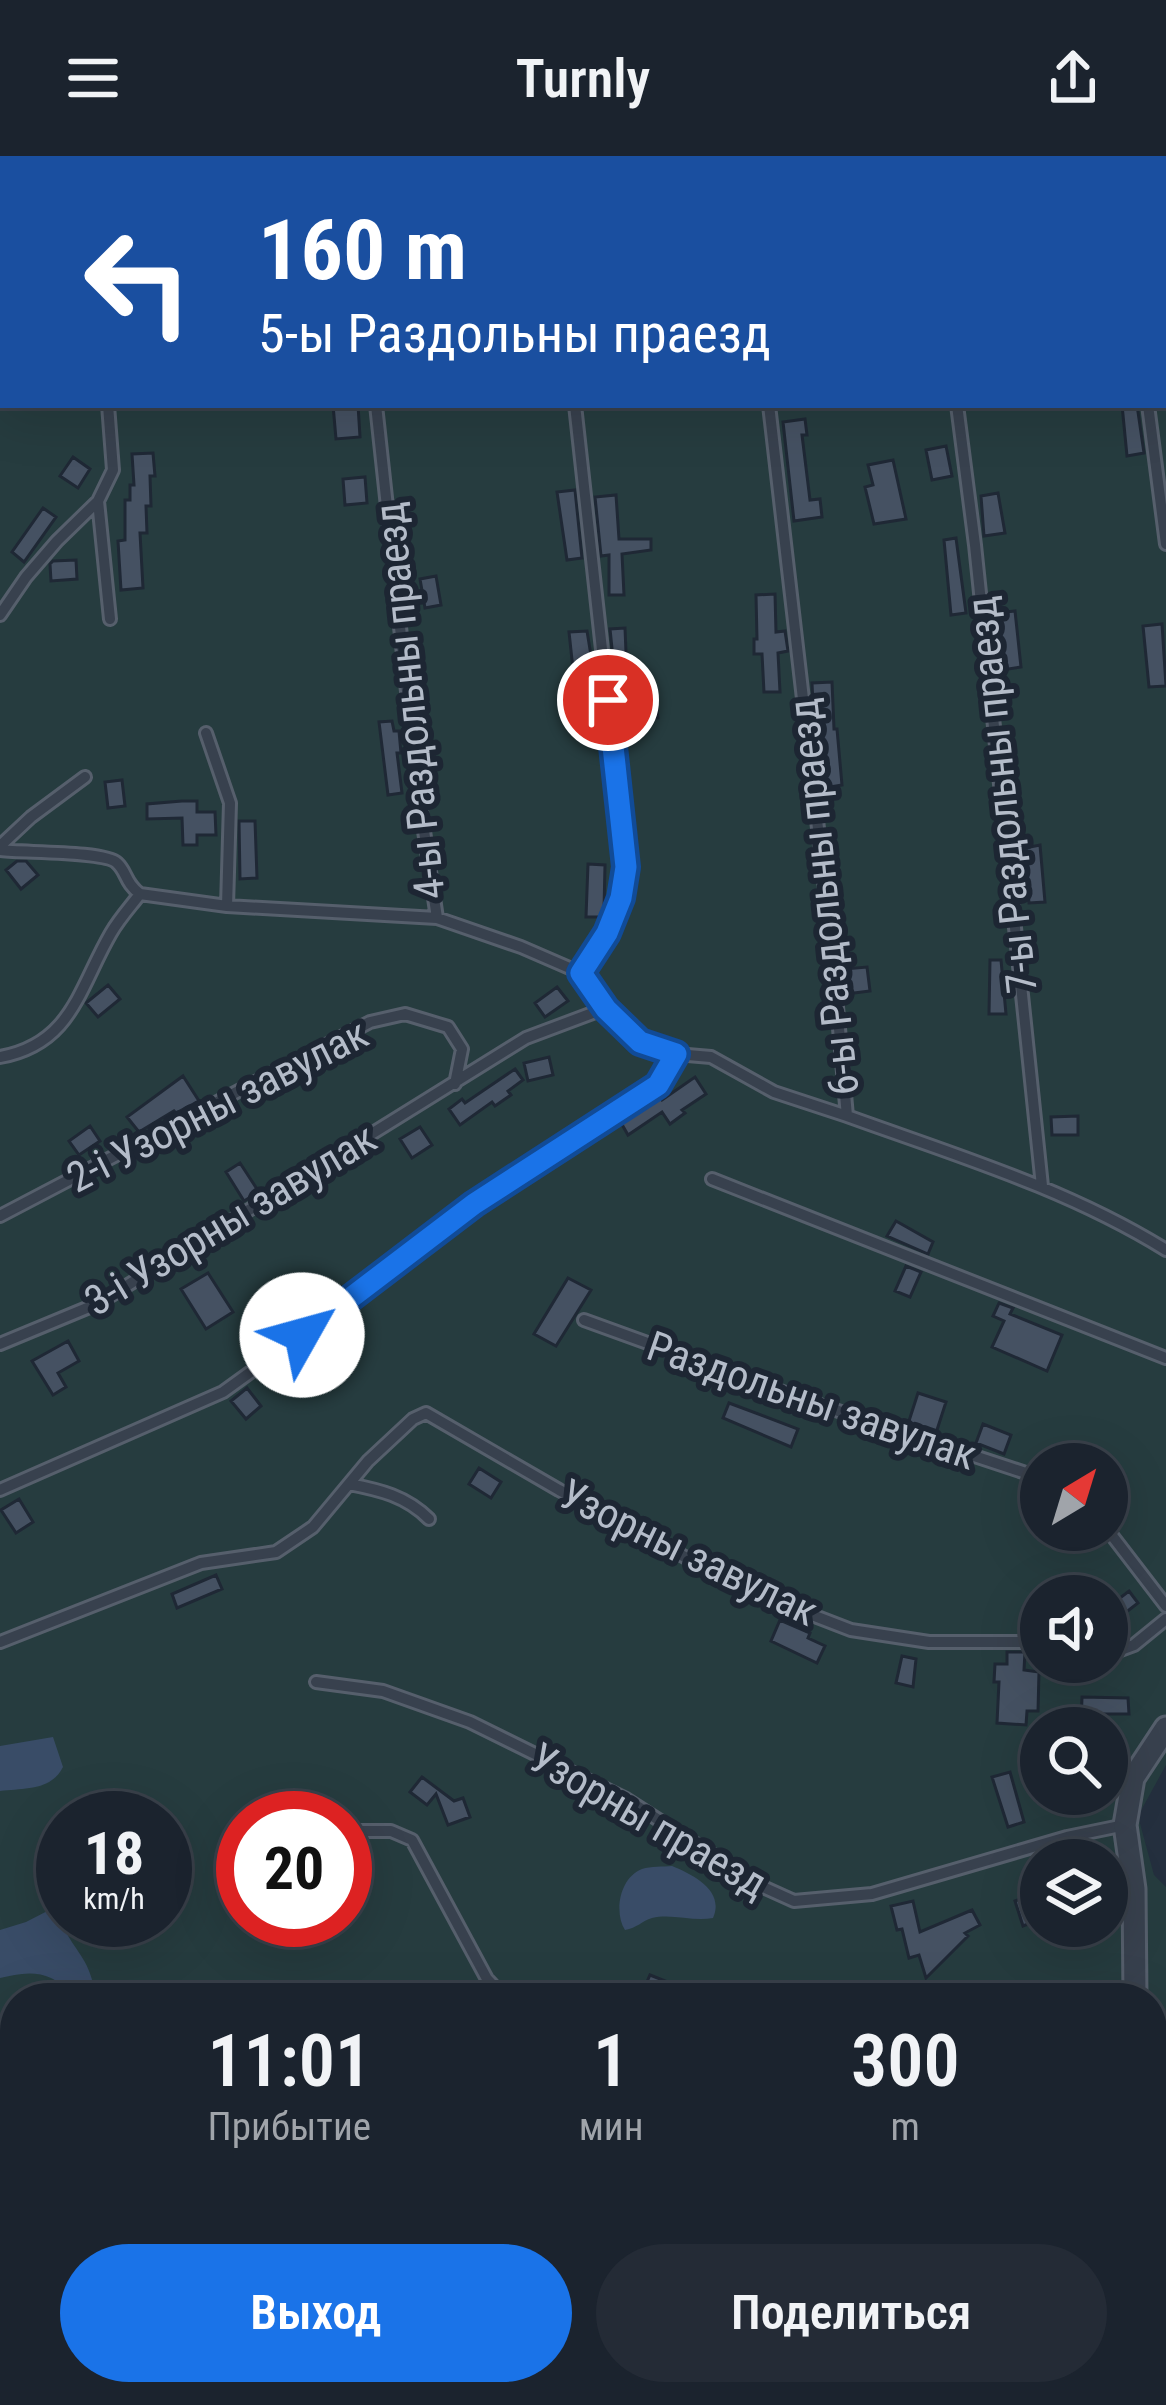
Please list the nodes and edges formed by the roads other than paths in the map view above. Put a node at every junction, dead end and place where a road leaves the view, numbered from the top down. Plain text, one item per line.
1 (108, 408) edge
2 (376, 408) edge
3 (575, 408) edge
4 (769, 408) edge
5 (957, 408) edge
6 (1148, 408) edge
7 (98, 502) junction
8 (1166, 544) edge
9 (0, 615) edge
10 (110, 619) dead end
11 (206, 733) dead end
12 (85, 777) dead end
13 (0, 848) edge
14 (140, 894) junction
15 (227, 906) junction
16 (436, 918) junction
17 (581, 973) junction
18 (606, 1009) junction
19 (676, 1054) junction
20 (0, 1057) edge
21 (454, 1084) junction
22 (847, 1116) junction
23 (712, 1180) dead end
24 (1042, 1186) junction
25 (0, 1216) edge
26 (1166, 1250) edge
27 (584, 1320) dead end
28 (0, 1344) edge
29 (1166, 1358) edge
30 (1020, 1471) edge
31 (349, 1484) junction
32 (0, 1490) edge
33 (429, 1519) dead end
34 (1124, 1551) edge
35 (1166, 1606) edge
36 (1166, 1619) edge
37 (0, 1642) edge
38 (1020, 1642) edge
39 (1128, 1648) edge
40 (316, 1682) dead end
41 (1166, 1728) edge
42 (1125, 1825) junction
43 (372, 1831) edge
44 (491, 1983) edge
45 (1135, 1983) edge

1 - 7 lane
2 - 16 lane, 4-ы Раздольны праезд
3 - 17 lane
4 - 22 lane, 6-ы Раздольны праезд
5 - 24 lane, 7-ы Раздольны праезд
6 - 8 lane
7 - 9 lane
7 - 10 lane
11 - 15 lane
12 - 13 lane
13 - 14 lane
14 - 15 lane, 4-ы Раздольны праезд
14 - 20 lane
15 - 16 lane, 4-ы Раздольны праезд
16 - 17 lane
17 - 18 lane
18 - 19 lane
18 - 21 lane, 3-і Узорны завулак
19 - 22 lane
19 - 32 lane
21 - 25 lane, 2-і Узорны завулак
21 - 28 lane, 3-і Узорны завулак
22 - 24 lane, 6-ы Раздольны праезд
23 - 29 lane
24 - 26 lane, 6-ы Раздольны праезд
27 - 30 lane, Раздольны завулак
31 - 33 lane
31 - 37 lane
31 - 38 lane, Узорны завулак
34 - 35 lane
36 - 39 lane
40 - 42 lane, Узорны праезд
41 - 42 street
42 - 45 street
43 - 44 lane

